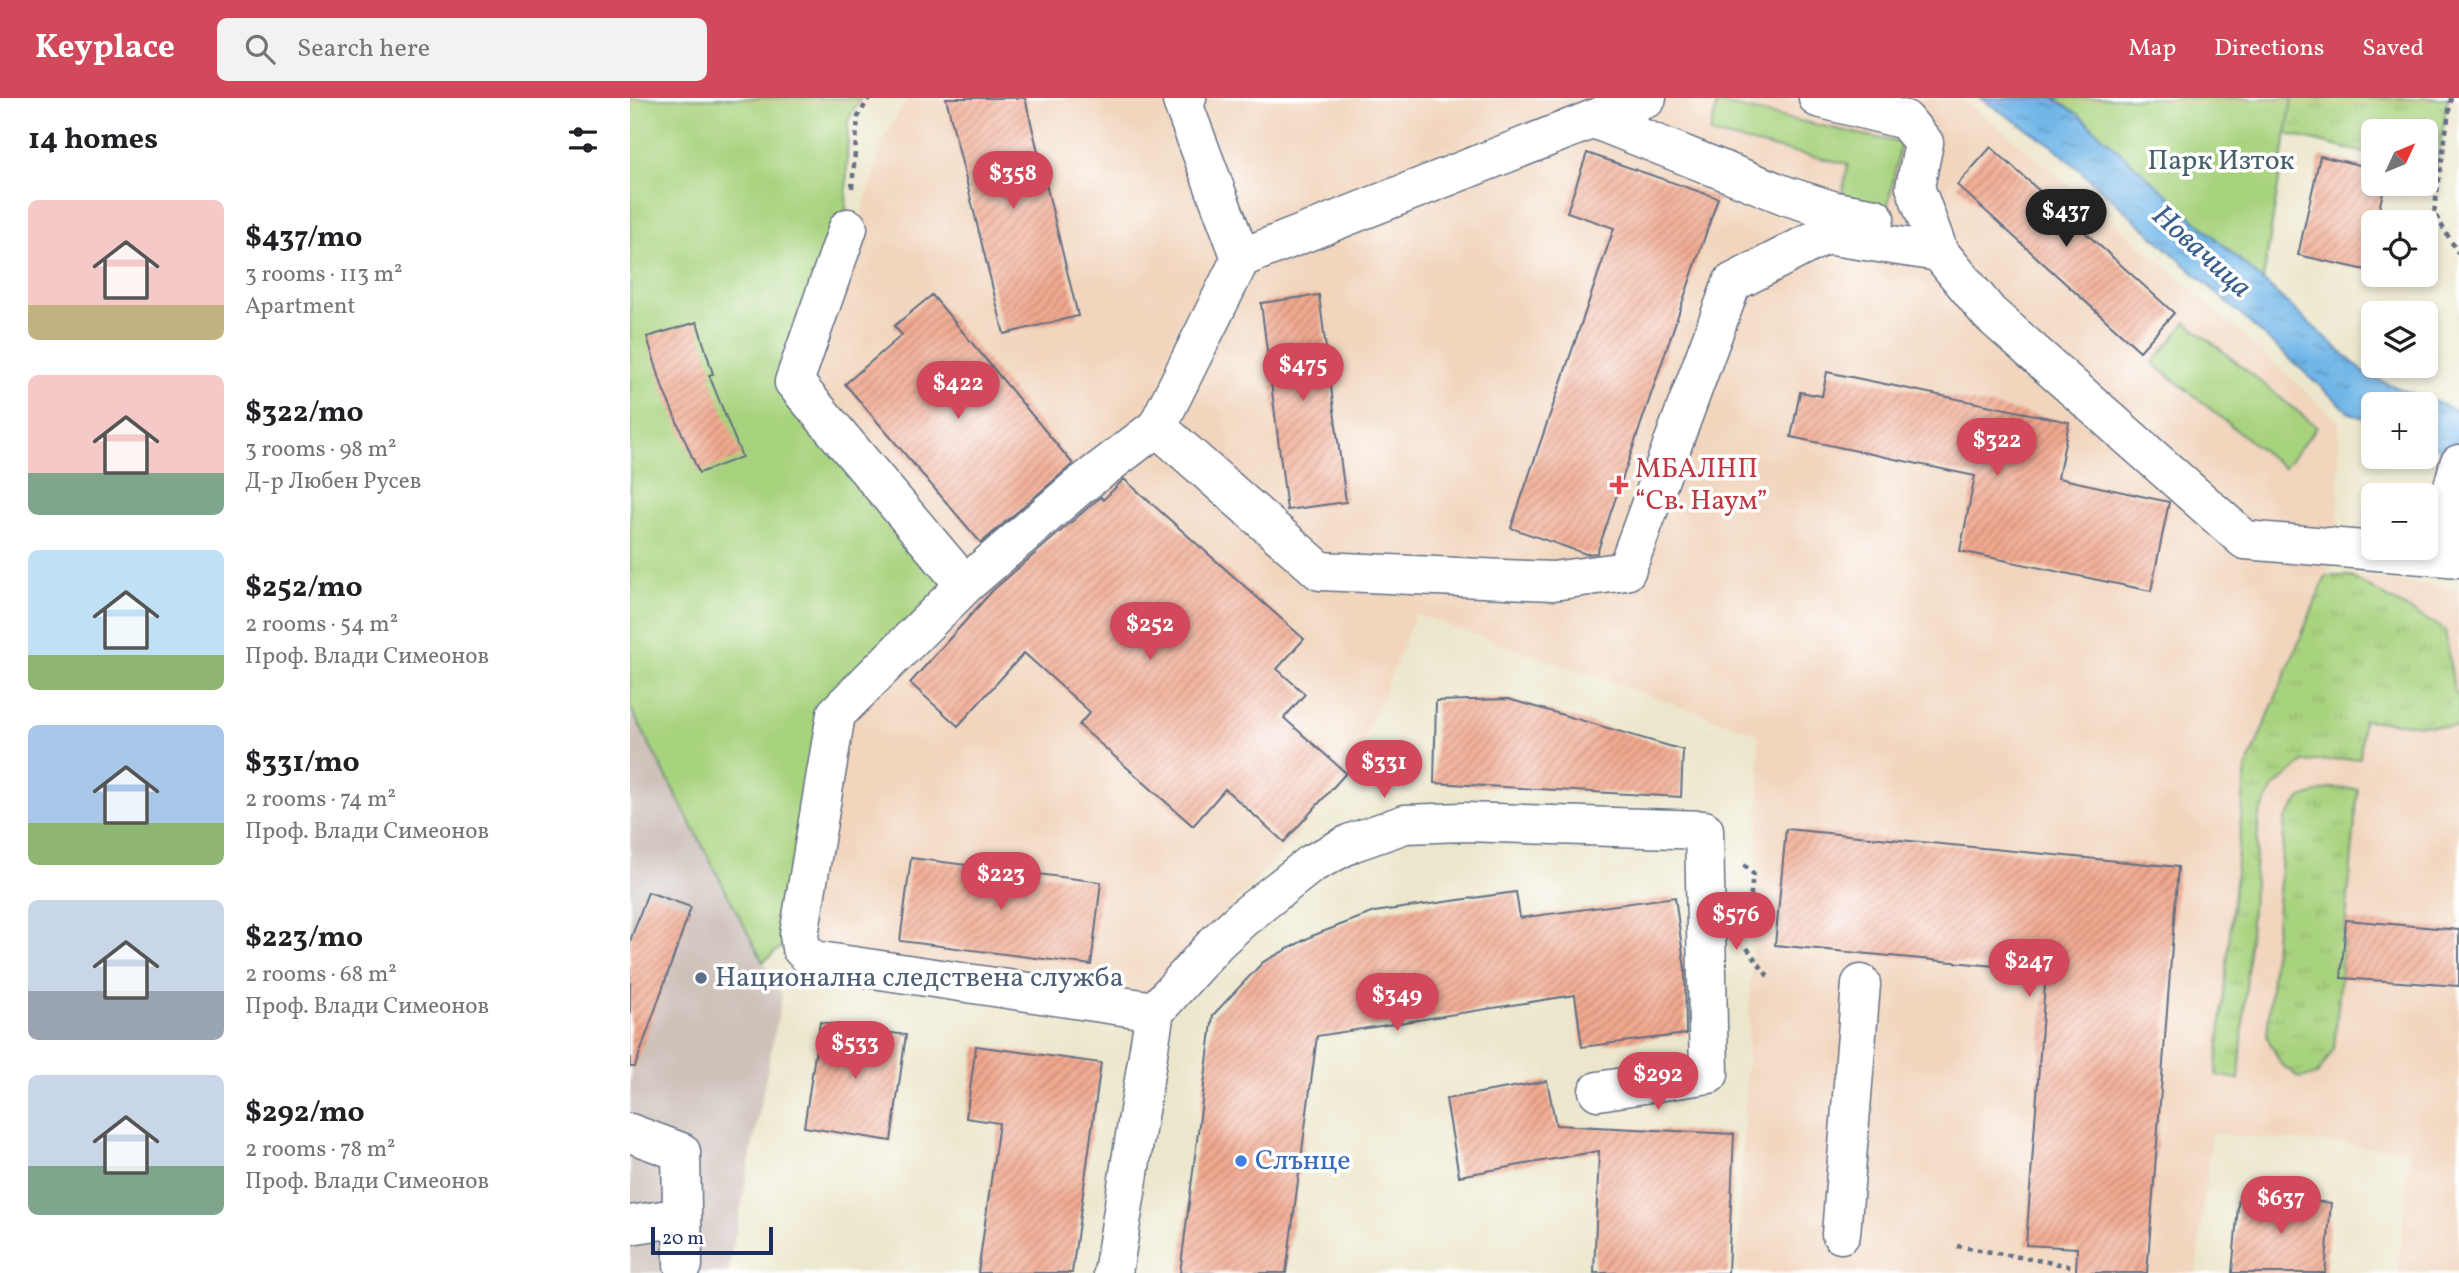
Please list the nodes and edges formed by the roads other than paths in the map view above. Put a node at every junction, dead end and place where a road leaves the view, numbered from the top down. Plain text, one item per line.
1 (1187, 98) edge
2 (1647, 98) edge
3 (1818, 98) edge
4 (1594, 119) junction
5 (848, 228) road end
6 (1934, 239) junction
7 (1241, 258) junction
8 (1157, 427) junction
9 (2456, 471) edge
10 (2447, 556) edge
11 (965, 585) junction
12 (1861, 984) dead end
13 (1155, 1011) junction
14 (1598, 1091) dead end
15 (630, 1133) edge
16 (682, 1217) junction
17 (630, 1225) edge
18 (1841, 1234) dead end
19 (683, 1265) dead end
20 (1113, 1273) edge

1 - 7 street
2 - 4 street
3 - 6 street
4 - 6 street
4 - 7 street
5 - 11 street
6 - 8 street
6 - 10 street
7 - 8 street
8 - 11 street
9 - 10 street
11 - 13 street
12 - 18 street
13 - 14 street
13 - 20 street
15 - 16 street
16 - 17 street
16 - 19 street

